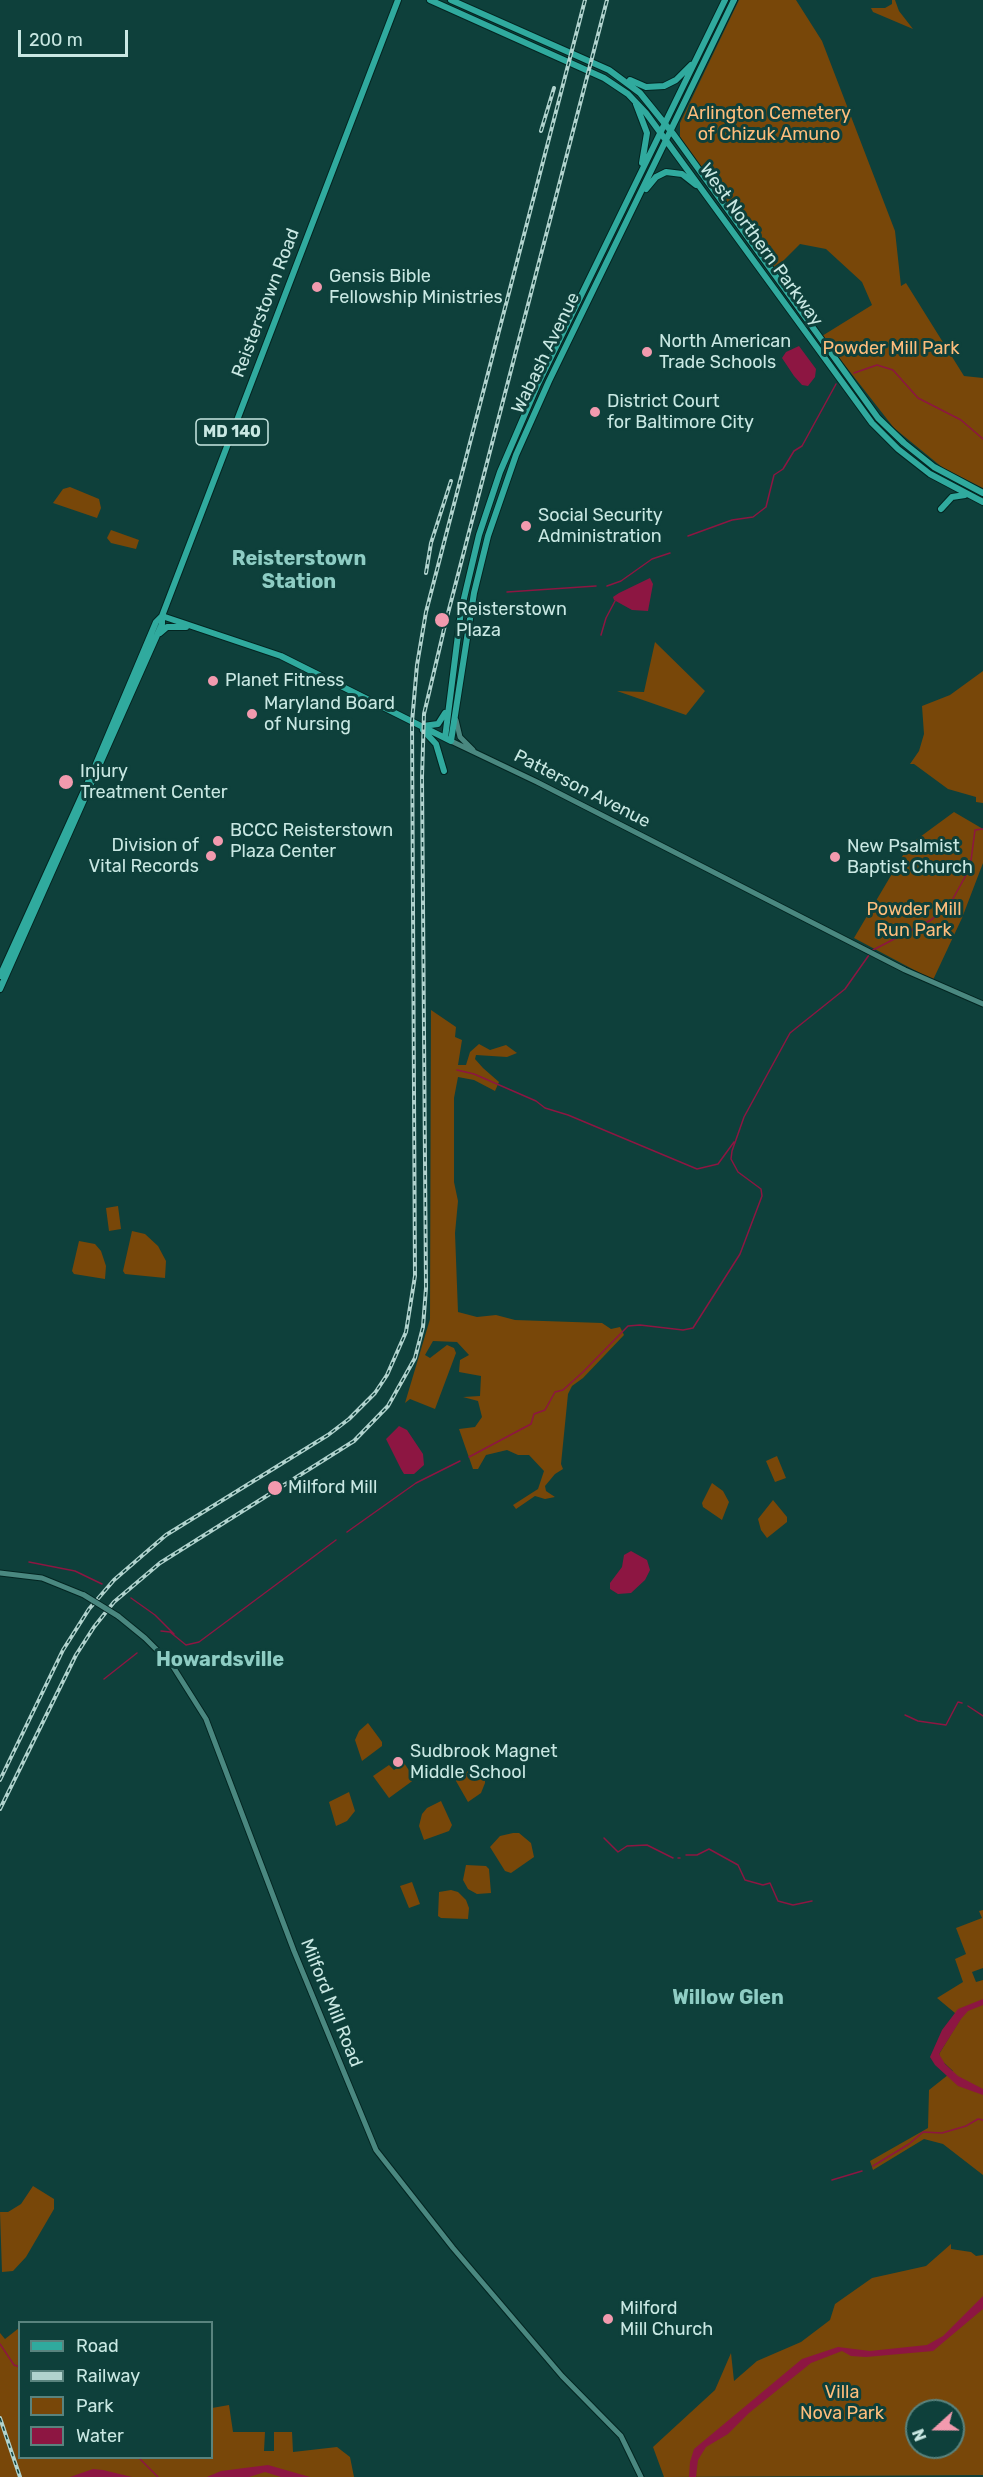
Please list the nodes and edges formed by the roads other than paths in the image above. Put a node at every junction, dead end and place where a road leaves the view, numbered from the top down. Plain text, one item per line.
1 (398, 0) edge
2 (430, 0) edge
3 (451, 0) edge
4 (725, 0) edge
5 (734, 0) edge
6 (481, 23) junction
7 (504, 24) junction
8 (696, 60) junction
9 (615, 73) junction
10 (633, 98) junction
11 (665, 123) junction
12 (671, 130) junction
13 (660, 132) junction
14 (666, 140) junction
15 (639, 175) junction
16 (706, 194) junction
17 (635, 204) junction
18 (983, 494) edge
19 (967, 495) junction
20 (983, 502) edge
21 (941, 509) dead end
22 (162, 616) junction
23 (193, 628) junction
24 (146, 661) junction
25 (453, 698) junction
26 (121, 705) junction
27 (415, 724) junction
28 (118, 726) junction
29 (448, 740) junction
30 (481, 757) junction
31 (444, 771) dead end
32 (66, 828) junction
33 (62, 853) junction
34 (0, 976) edge
35 (0, 988) edge
36 (983, 1004) edge
37 (0, 1573) edge
38 (641, 2477) edge

1 - 22 main road, Reisterstown Road / MD 140
2 - 6 main road, West Northern Parkway
3 - 7 main road, West Northern Parkway
4 - 8 main road, Wabash Avenue
5 - 12 main road, Wabash Avenue
6 - 7 main road
6 - 10 main road, West Northern Parkway
7 - 9 main road, West Northern Parkway
8 - 9 main road
8 - 11 main road, Wabash Avenue
9 - 11 main road, West Northern Parkway
10 - 13 main road, West Northern Parkway
10 - 15 main road
11 - 12 main road, West Northern Parkway
11 - 13 main road, Wabash Avenue
12 - 14 main road, Wabash Avenue
12 - 18 main road, West Northern Parkway
13 - 14 main road, West Northern Parkway
13 - 15 main road, Wabash Avenue
14 - 16 main road, West Northern Parkway
14 - 17 main road, Wabash Avenue
15 - 25 main road, Wabash Avenue
16 - 17 main road
16 - 19 main road, West Northern Parkway
17 - 25 main road, Wabash Avenue
19 - 20 main road, West Northern Parkway
19 - 21 main road
22 - 23 main road, Patterson Avenue
22 - 24 main road, Reisterstown Road / MD 140
22 - 26 main road, Reisterstown Road / MD 140
23 - 24 main road
23 - 27 main road, Patterson Avenue
24 - 28 main road, Reisterstown Road / MD 140
25 - 27 main road
25 - 29 main road, Wabash Avenue
25 - 30 main road
26 - 28 main road
26 - 32 main road, Reisterstown Road / MD 140
27 - 29 main road, Patterson Avenue
27 - 31 main road
28 - 33 main road, Reisterstown Road / MD 140
29 - 30 main road, Patterson Avenue
30 - 36 main road, Patterson Avenue
32 - 33 main road
32 - 34 main road, Reisterstown Road / MD 140
33 - 35 main road, Reisterstown Road / MD 140
37 - 38 main road, Milford Mill Road, bridge

